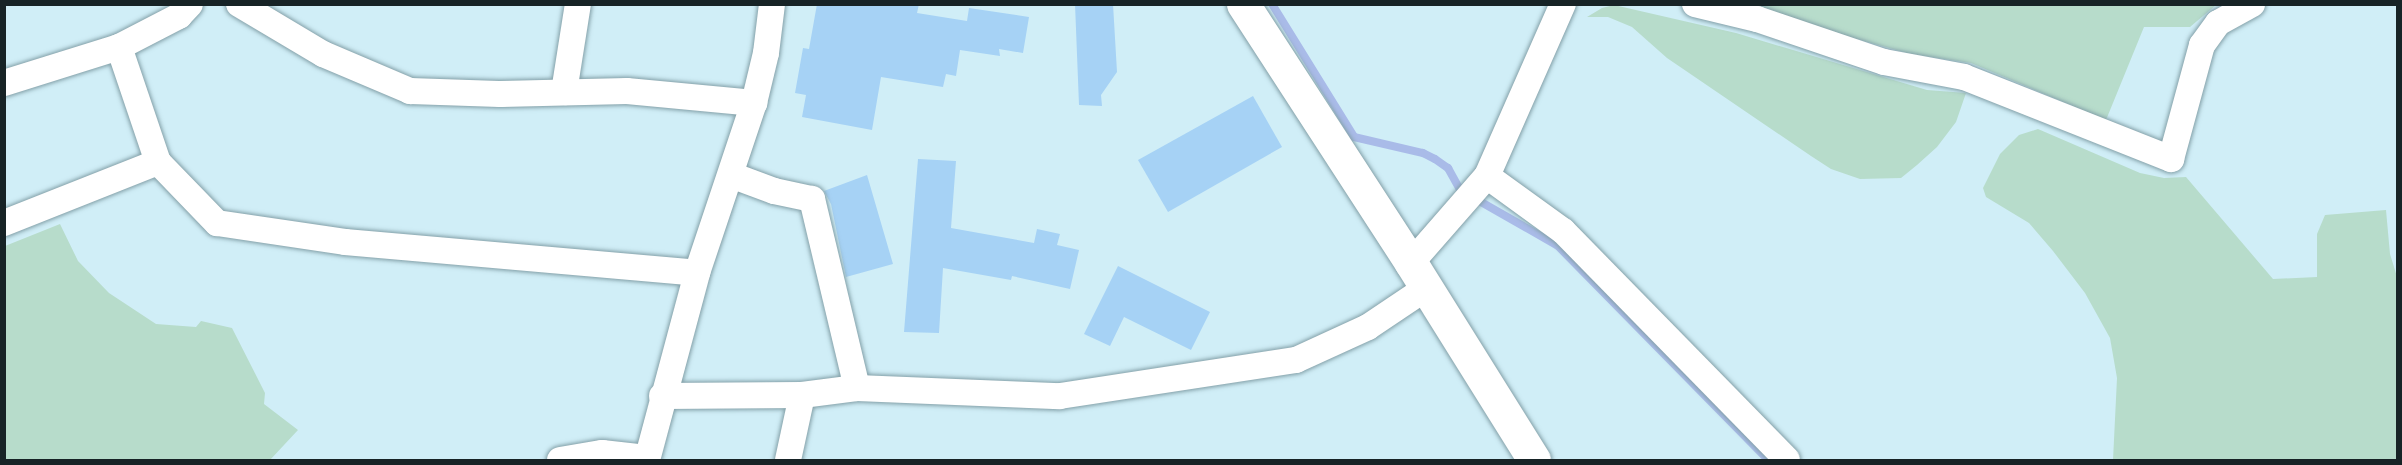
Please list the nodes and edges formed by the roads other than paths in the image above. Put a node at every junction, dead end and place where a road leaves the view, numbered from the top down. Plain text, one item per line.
1 (190, 4) edge
2 (239, 4) edge
3 (578, 4) edge
4 (772, 4) edge
5 (1243, 4) edge
6 (1563, 4) edge
7 (1695, 4) edge
8 (2252, 4) edge
9 (119, 46) junction
10 (4, 83) edge
11 (564, 93) junction
12 (754, 102) junction
13 (158, 162) junction
14 (730, 175) junction
15 (1487, 176) junction
16 (4, 223) edge
17 (697, 273) junction
18 (1419, 276) junction
19 (857, 388) junction
20 (802, 395) junction
21 (663, 396) junction
22 (647, 459) edge
23 (560, 460) edge
24 (788, 460) edge
25 (1534, 460) edge
26 (1786, 460) edge

1 - 9 street
2 - 11 street
3 - 11 street
4 - 12 street
5 - 18 street
6 - 15 street
7 - 8 street
9 - 10 street
9 - 13 street
11 - 12 street
12 - 14 street
13 - 16 street
13 - 17 street
14 - 17 street
14 - 19 street
15 - 18 street
15 - 26 street
17 - 21 street
18 - 19 street
18 - 25 street
19 - 20 street
20 - 21 street
20 - 24 street
21 - 22 street
22 - 23 street

